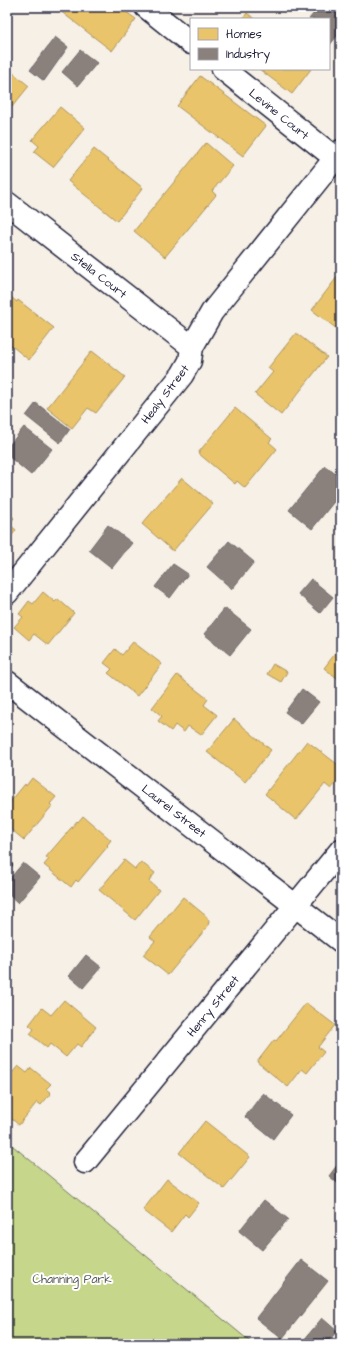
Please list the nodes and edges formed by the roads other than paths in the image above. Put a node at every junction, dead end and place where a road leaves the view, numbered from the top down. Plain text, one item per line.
1 (146, 7) edge
2 (190, 42) edge
3 (224, 70) edge
4 (338, 155) edge
5 (7, 204) edge
6 (192, 347) junction
7 (7, 593) edge
8 (7, 682) edge
9 (341, 850) edge
10 (296, 906) junction
11 (341, 941) edge
12 (85, 1162) dead end

1 - 2 street
3 - 4 street, Levine Court
4 - 6 street, Healy Street
5 - 6 street, Stella Court
6 - 7 street, Healy Street
8 - 10 street, Laurel Street
9 - 10 street, Henry Street
10 - 11 street, Laurel Street
10 - 12 street, Henry Street

